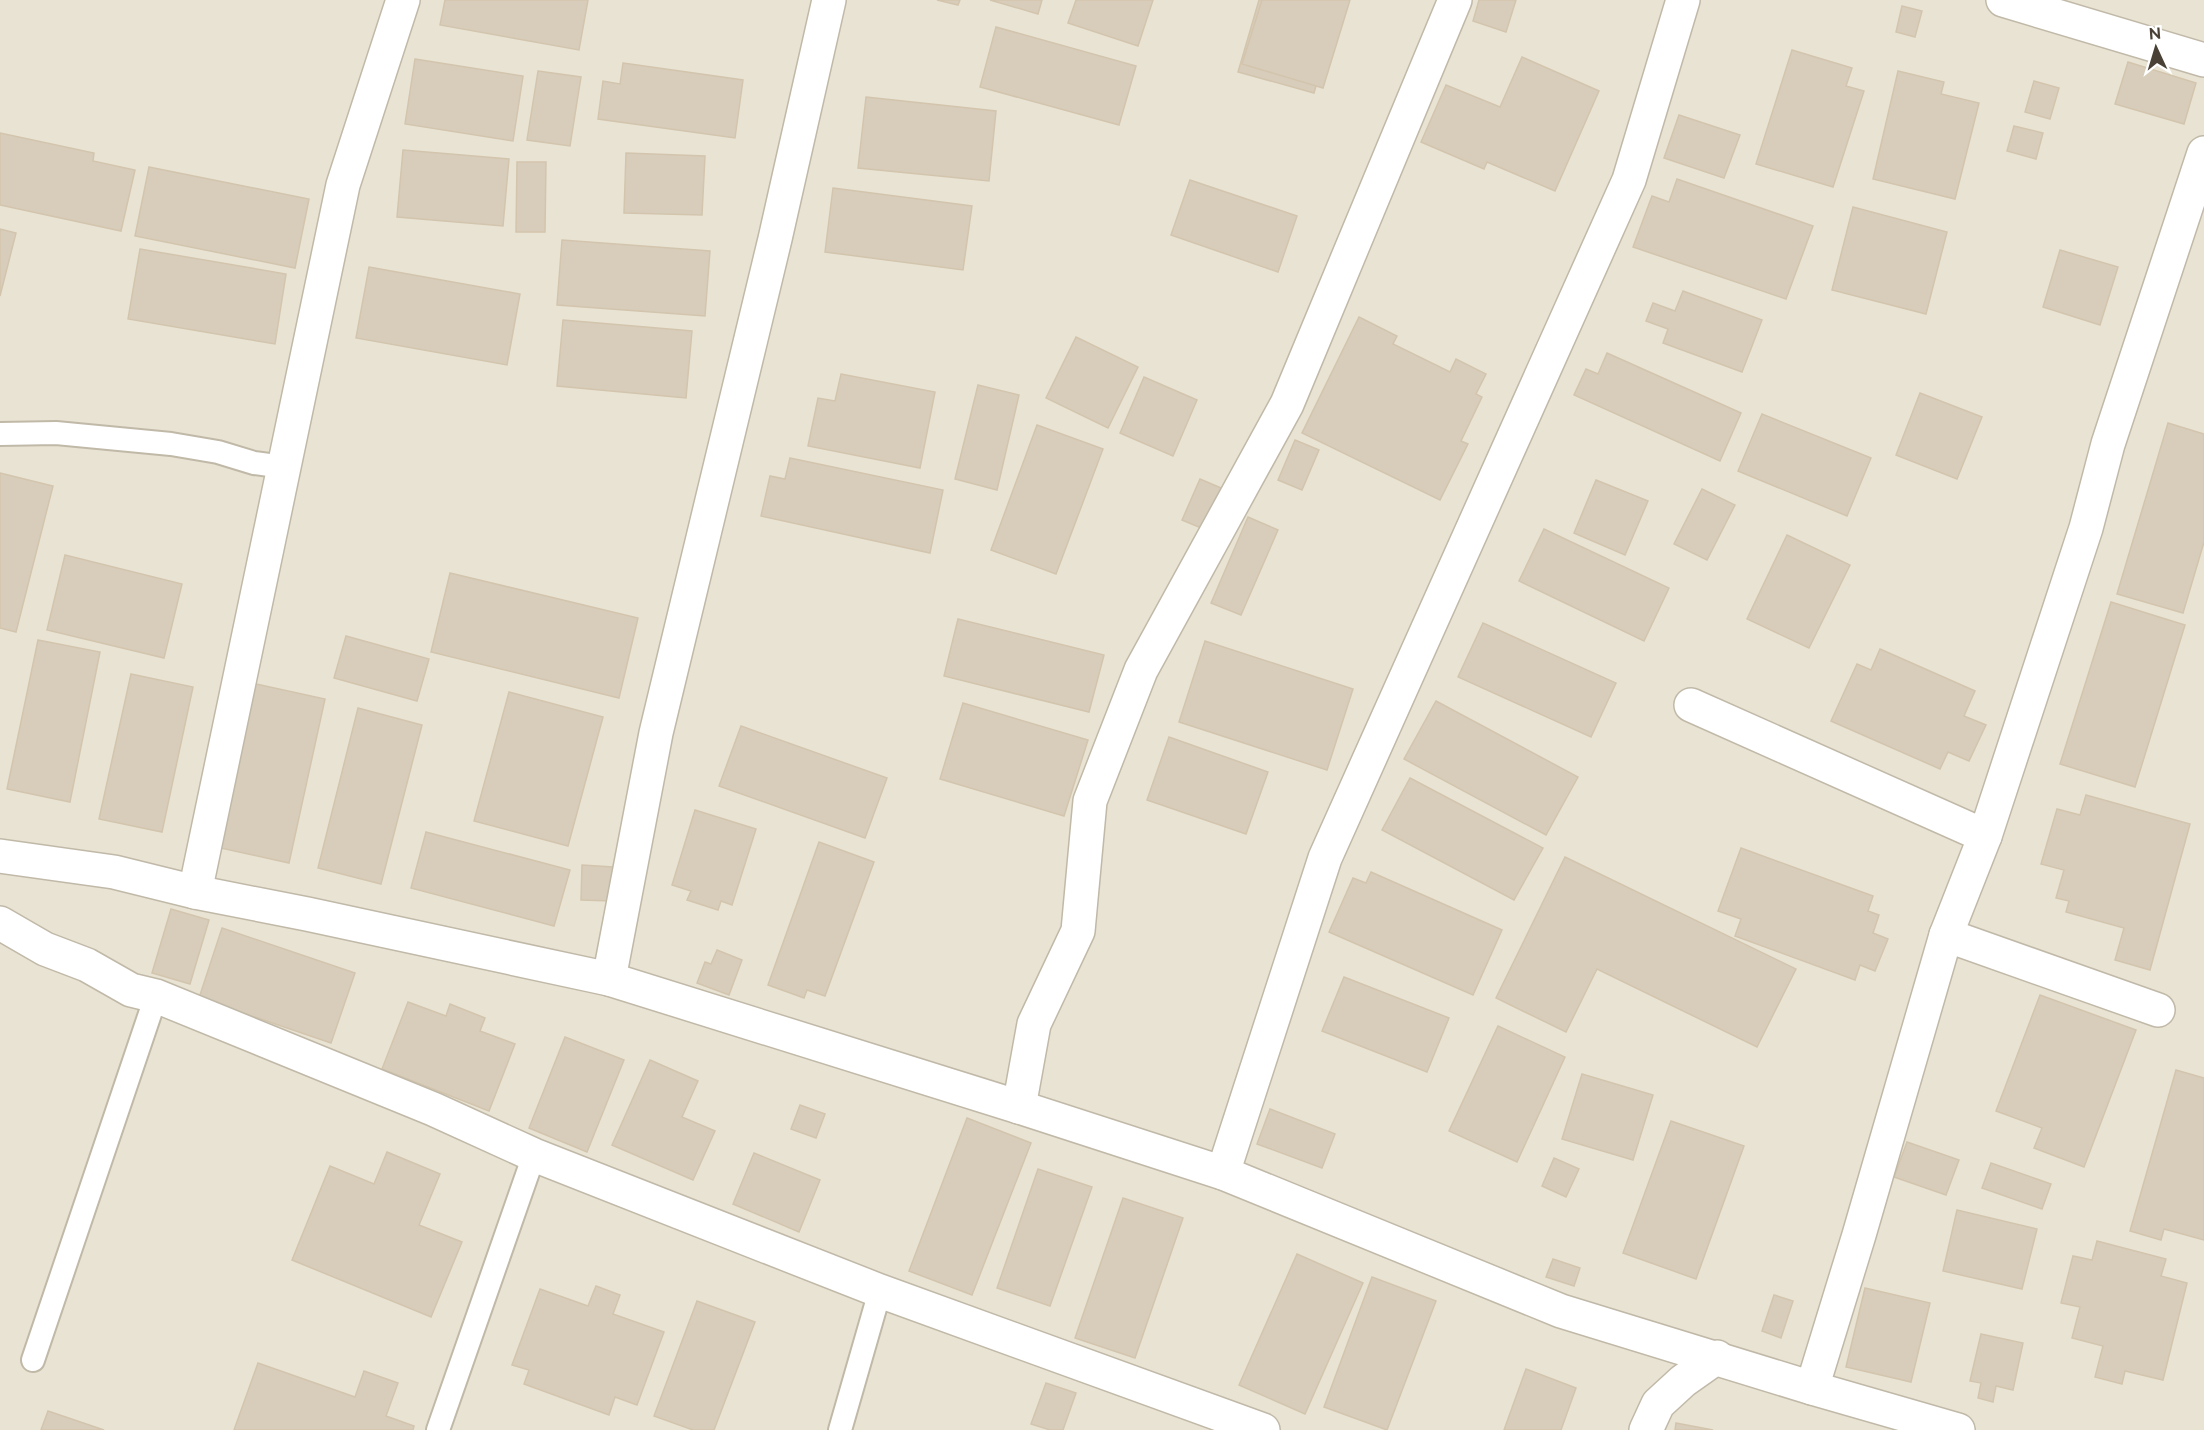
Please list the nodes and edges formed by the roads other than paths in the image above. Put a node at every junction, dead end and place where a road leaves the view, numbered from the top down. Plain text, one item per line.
1 (829, 0) edge
2 (1455, 0) edge
3 (1683, 0) edge
4 (2004, 0) edge
5 (397, 3) edge
6 (2204, 60) edge
7 (2204, 153) edge
8 (0, 434) edge
9 (284, 467) junction
10 (1691, 705) dead end
11 (1985, 836) junction
12 (0, 856) edge
13 (195, 892) junction
14 (0, 923) edge
15 (1946, 935) junction
16 (609, 979) junction
17 (156, 996) junction
18 (2158, 1010) dead end
19 (1019, 1107) junction
20 (534, 1155) junction
21 (1223, 1173) junction
22 (880, 1291) junction
23 (1717, 1357) junction
24 (33, 1360) dead end
25 (1812, 1388) junction
26 (438, 1430) edge
27 (840, 1430) edge
28 (1263, 1430) edge
29 (1646, 1430) edge
30 (1958, 1430) edge

1 - 16 street
2 - 19 street
3 - 21 street
4 - 6 street
5 - 9 street
7 - 11 street
8 - 9 lane
9 - 13 street
10 - 11 street
11 - 15 street
12 - 13 street
13 - 16 street
14 - 17 street
15 - 18 street
15 - 25 street
16 - 19 street
17 - 20 street
17 - 24 lane
19 - 21 street
20 - 22 street
20 - 26 lane
21 - 23 street
22 - 27 lane
22 - 28 street
23 - 25 street
23 - 29 street
25 - 30 street

